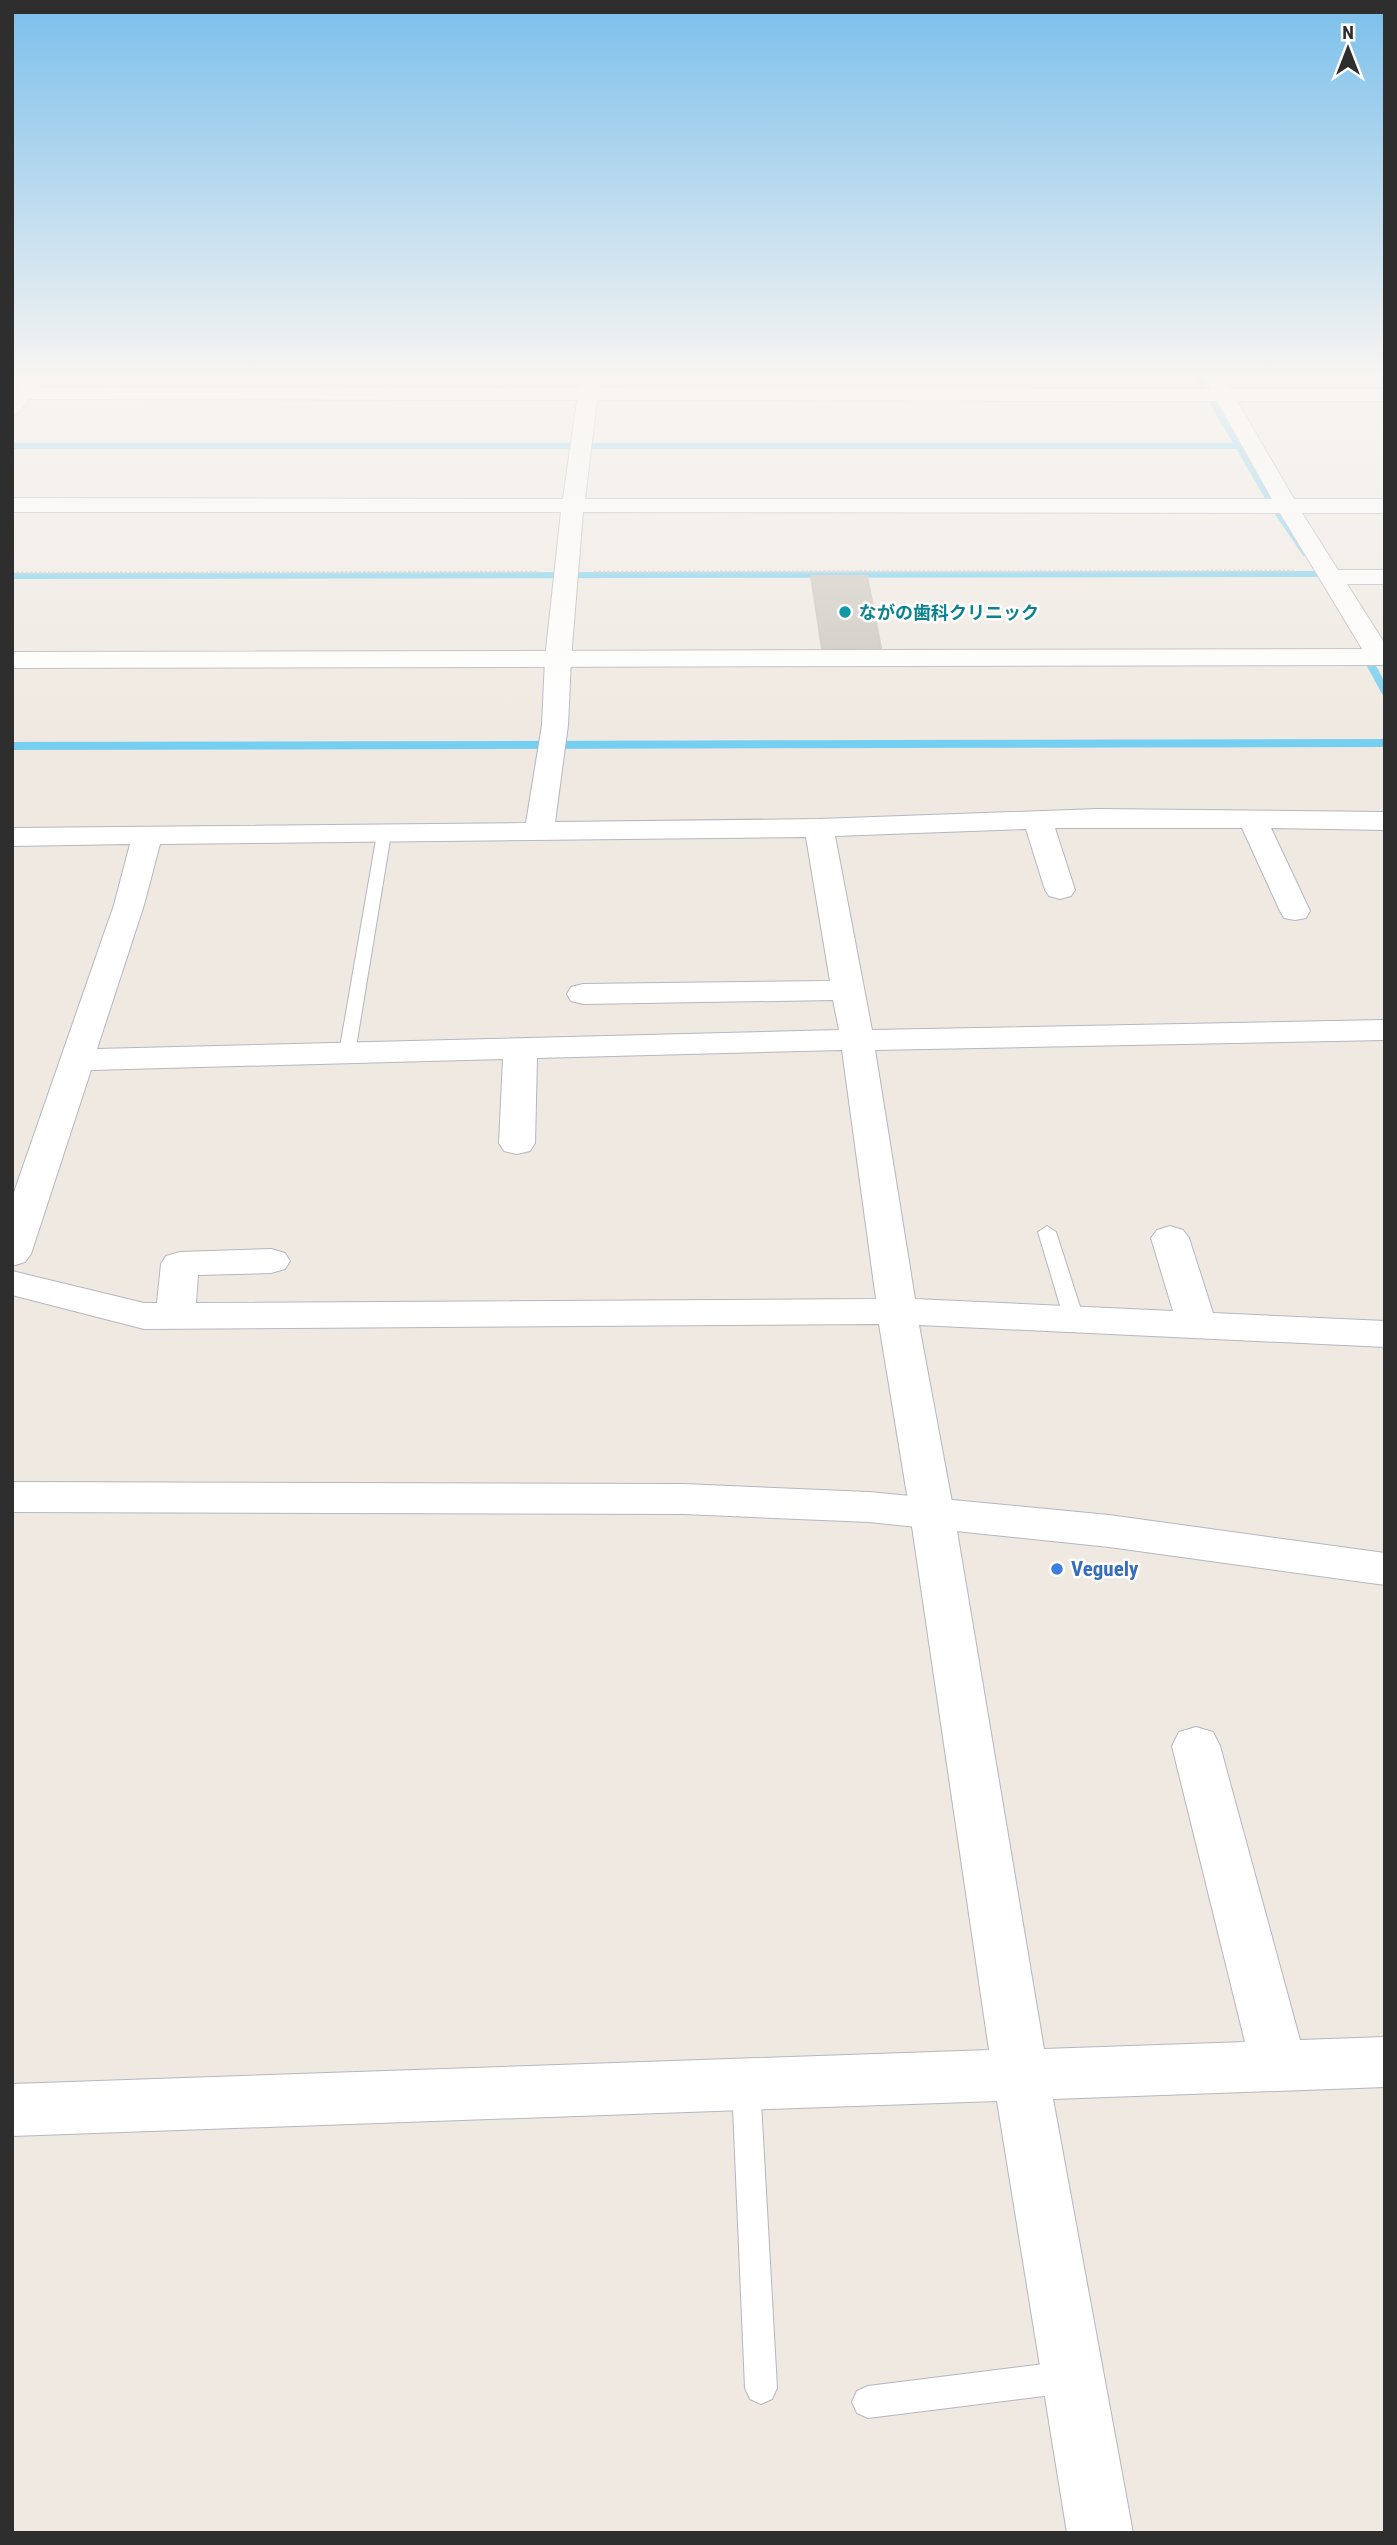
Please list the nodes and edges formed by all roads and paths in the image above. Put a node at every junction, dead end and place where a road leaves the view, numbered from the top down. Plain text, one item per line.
1 (574, 498) edge
2 (1282, 498) edge
3 (12, 505) edge
4 (573, 505) junction
5 (1287, 506) junction
6 (1385, 506) edge
7 (544, 572) dead end
8 (586, 572) dead end
9 (12, 573) edge
10 (1330, 574) junction
11 (1385, 577) edge
12 (1382, 657) edge
13 (558, 659) junction
14 (12, 660) edge
15 (1038, 820) junction
16 (1253, 820) junction
17 (1385, 821) edge
18 (819, 828) junction
19 (539, 832) junction
20 (384, 834) junction
21 (147, 836) junction
22 (12, 837) edge
23 (1060, 890) dead end
24 (1295, 911) dead end
25 (848, 990) junction
26 (583, 994) dead end
27 (1385, 1030) edge
28 (857, 1040) junction
29 (520, 1049) junction
30 (347, 1053) junction
31 (76, 1060) junction
32 (517, 1143) dead end
33 (1047, 1232) dead end
34 (1170, 1238) dead end
35 (12, 1254) edge
36 (271, 1261) dead end
37 (12, 1283) edge
38 (897, 1311) junction
39 (175, 1316) junction
40 (1074, 1319) junction
41 (1197, 1324) junction
42 (1385, 1334) edge
43 (12, 1497) edge
44 (932, 1513) junction
45 (1385, 1569) edge
46 (1196, 1746) dead end
47 (1385, 2062) edge
48 (1279, 2065) junction
49 (1020, 2073) junction
50 (746, 2083) junction
51 (12, 2110) edge
52 (1072, 2376) junction
53 (761, 2388) dead end
54 (868, 2402) dead end
55 (1100, 2533) edge

1 - 4 street
2 - 5 street
3 - 4 street
4 - 5 street
4 - 13 street
5 - 6 street
5 - 10 street
7 - 9 path
8 - 10 path
10 - 11 street
10 - 12 street
12 - 13 street
13 - 14 street
13 - 19 street
15 - 16 street
15 - 18 street
15 - 23 street
16 - 17 street
16 - 24 street
18 - 19 street
18 - 25 street
19 - 20 street
20 - 21 street
20 - 30 lane
21 - 22 street
21 - 31 street
25 - 26 street
25 - 28 street
27 - 28 street
28 - 29 street
28 - 38 street
29 - 30 street
29 - 32 street
30 - 31 street
31 - 35 street
33 - 40 lane
34 - 41 street
36 - 39 street
37 - 39 street
38 - 39 street
38 - 40 street
38 - 44 street
40 - 41 street
41 - 42 street
43 - 44 street
44 - 45 street
44 - 49 street
46 - 48 street
47 - 48 street
48 - 49 street
49 - 50 street
49 - 52 street
50 - 51 street
50 - 53 lane
52 - 54 lane
52 - 55 street

